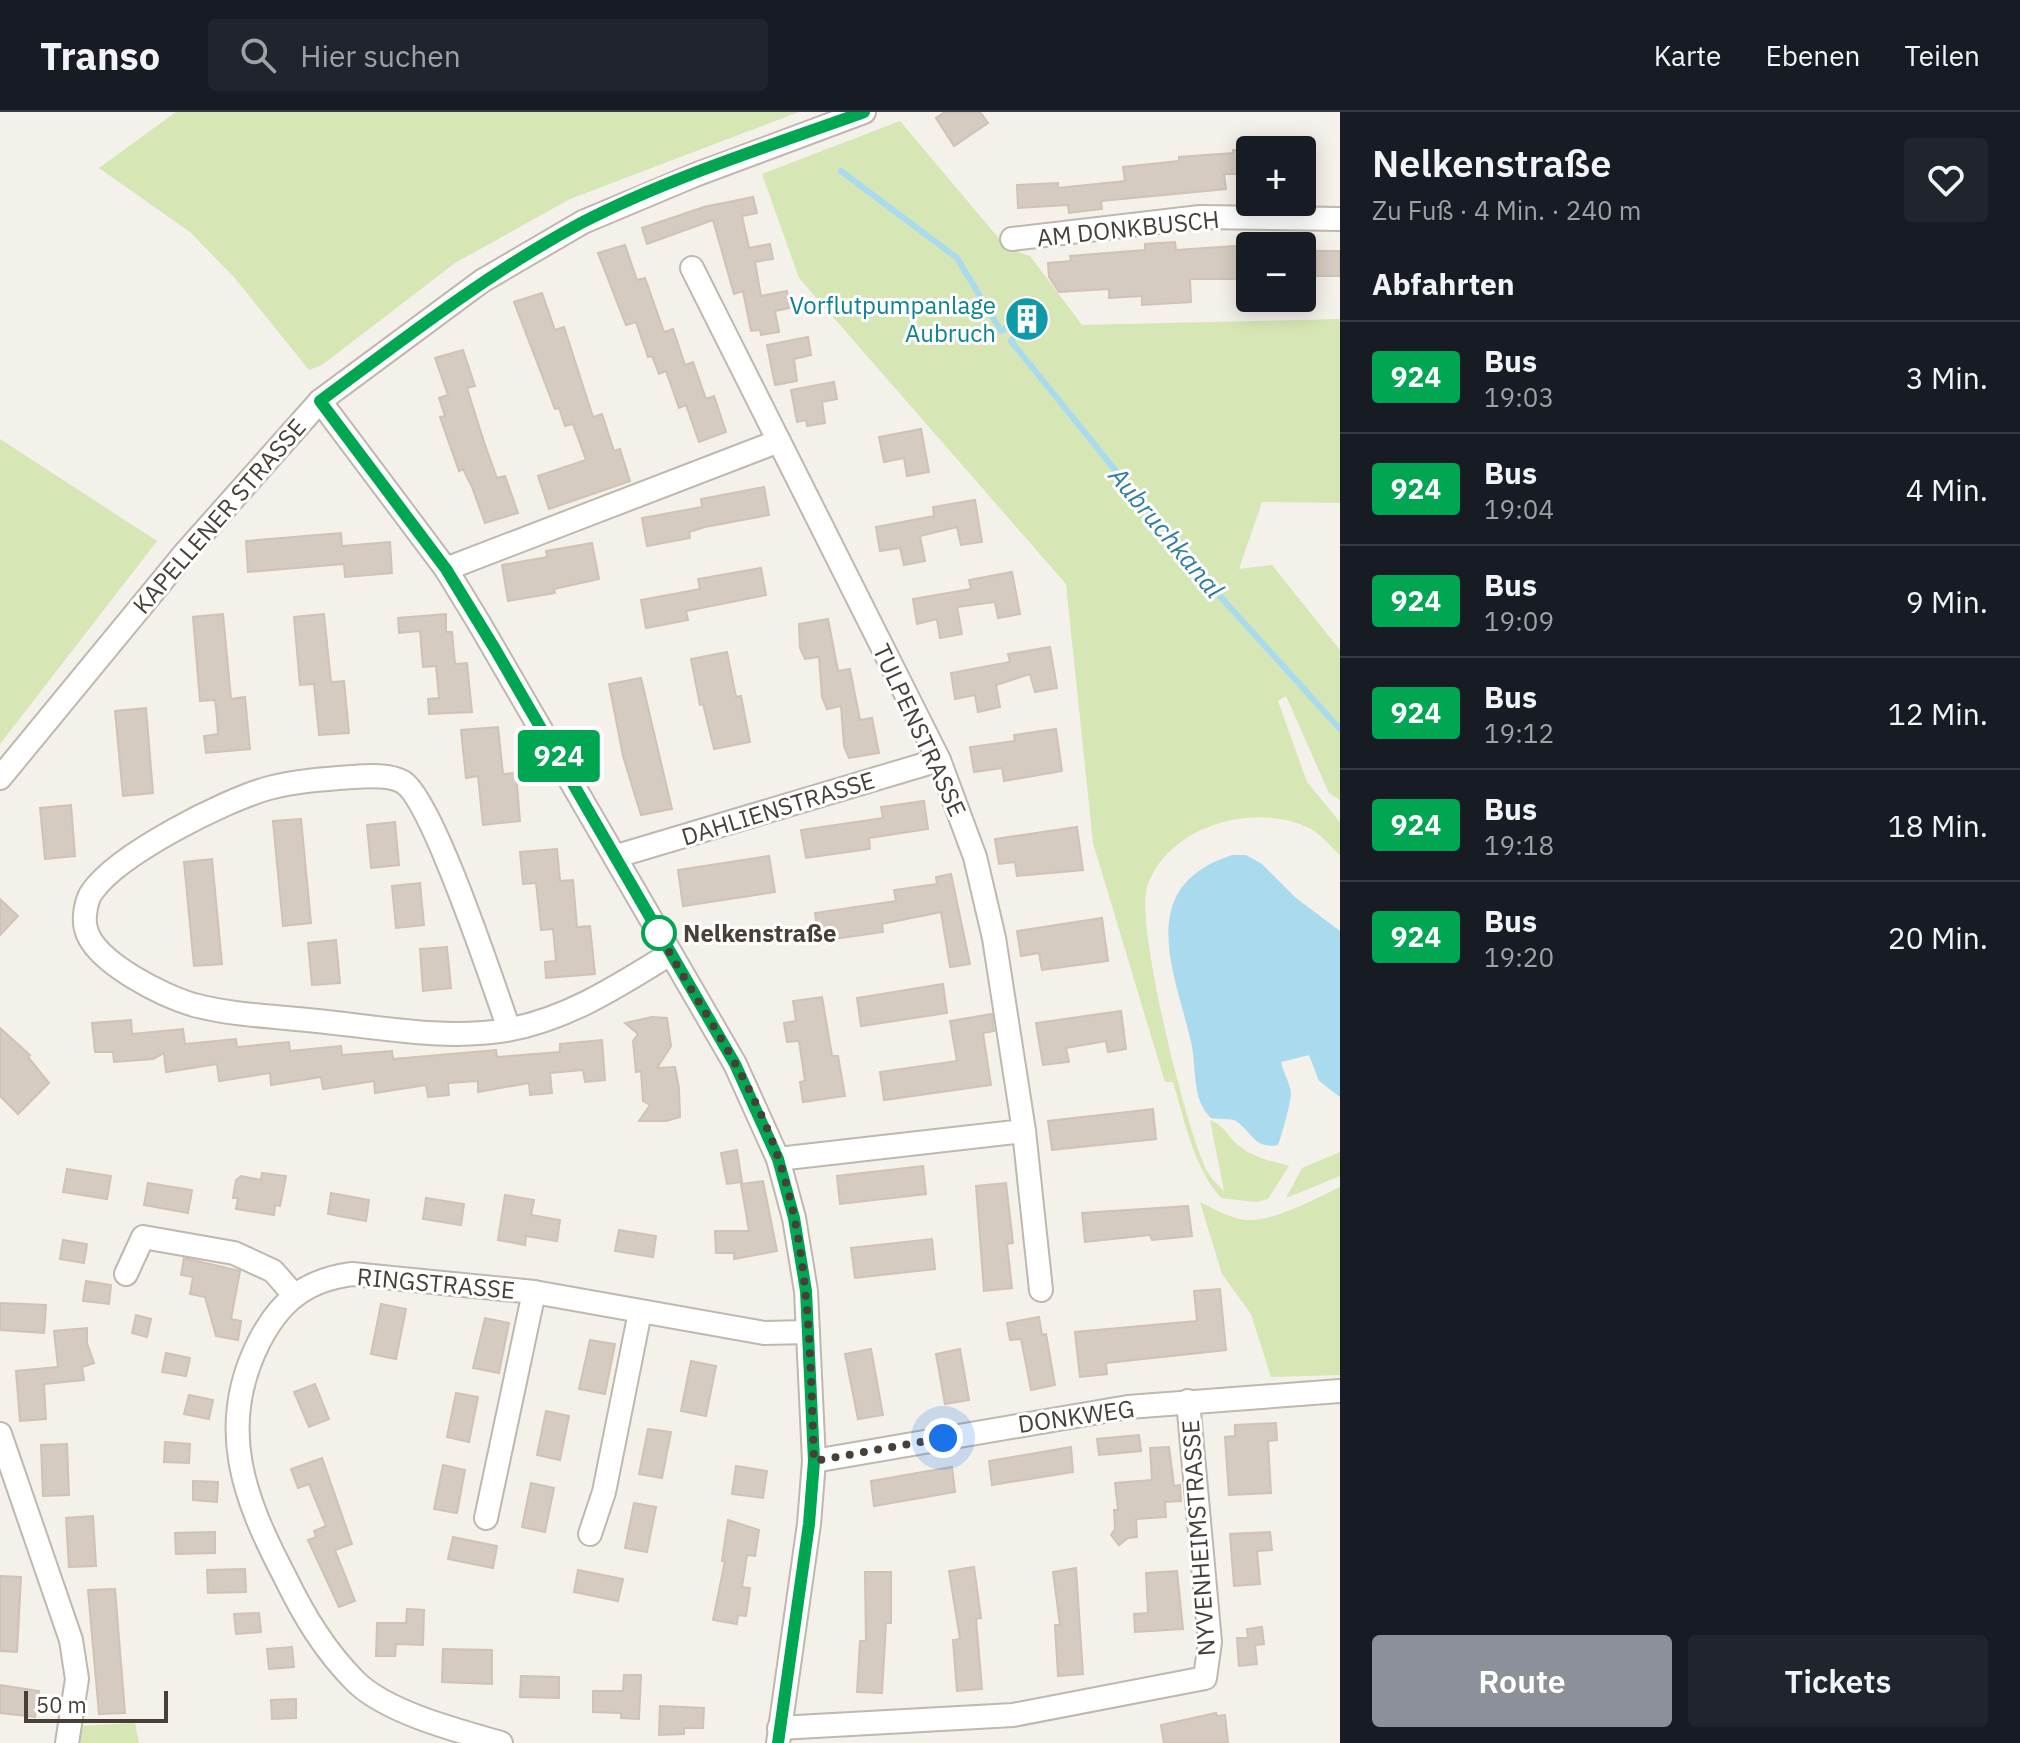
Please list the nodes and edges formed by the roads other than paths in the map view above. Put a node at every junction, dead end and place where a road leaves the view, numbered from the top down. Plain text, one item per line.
1 (861, 112) edge
2 (1340, 219) edge
3 (1012, 239) dead end
4 (692, 268) dead end
5 (320, 401) junction
6 (779, 441) junction
7 (446, 569) junction
8 (939, 760) junction
9 (0, 778) edge
10 (617, 856) junction
11 (670, 954) junction
12 (509, 1029) junction
13 (1024, 1131) junction
14 (778, 1159) junction
15 (126, 1274) dead end
16 (1041, 1290) dead end
17 (534, 1292) junction
18 (295, 1296) junction
19 (640, 1312) junction
20 (808, 1332) junction
21 (1340, 1391) edge
22 (1188, 1401) junction
23 (0, 1434) edge
24 (814, 1461) junction
25 (486, 1518) dead end
26 (590, 1534) dead end
27 (779, 1735) edge
28 (67, 1743) edge
29 (501, 1743) edge

1 - 5 street, KAPELLENER STRASSE
2 - 3 street, AM DONKBUSCH
4 - 6 street, TULPENSTRASSE
5 - 7 street
5 - 9 street, KAPELLENER STRASSE
6 - 7 street
6 - 8 street, TULPENSTRASSE
7 - 10 street
8 - 10 street, DAHLIENSTRASSE
8 - 13 street, TULPENSTRASSE
10 - 11 street
11 - 12 street
11 - 14 street
12 - 12 street
13 - 14 street
13 - 16 street, TULPENSTRASSE
14 - 20 street
15 - 18 street
17 - 18 street, RINGSTRASSE
17 - 19 street, RINGSTRASSE
17 - 25 street, RINGSTRASSE
18 - 29 street, RINGSTRASSE
19 - 20 street, RINGSTRASSE
19 - 26 street
20 - 24 street
21 - 22 street, DONKWEG
22 - 24 street, DONKWEG
22 - 27 street, NYVENHEIMSTRASSE
23 - 28 street
24 - 27 street

